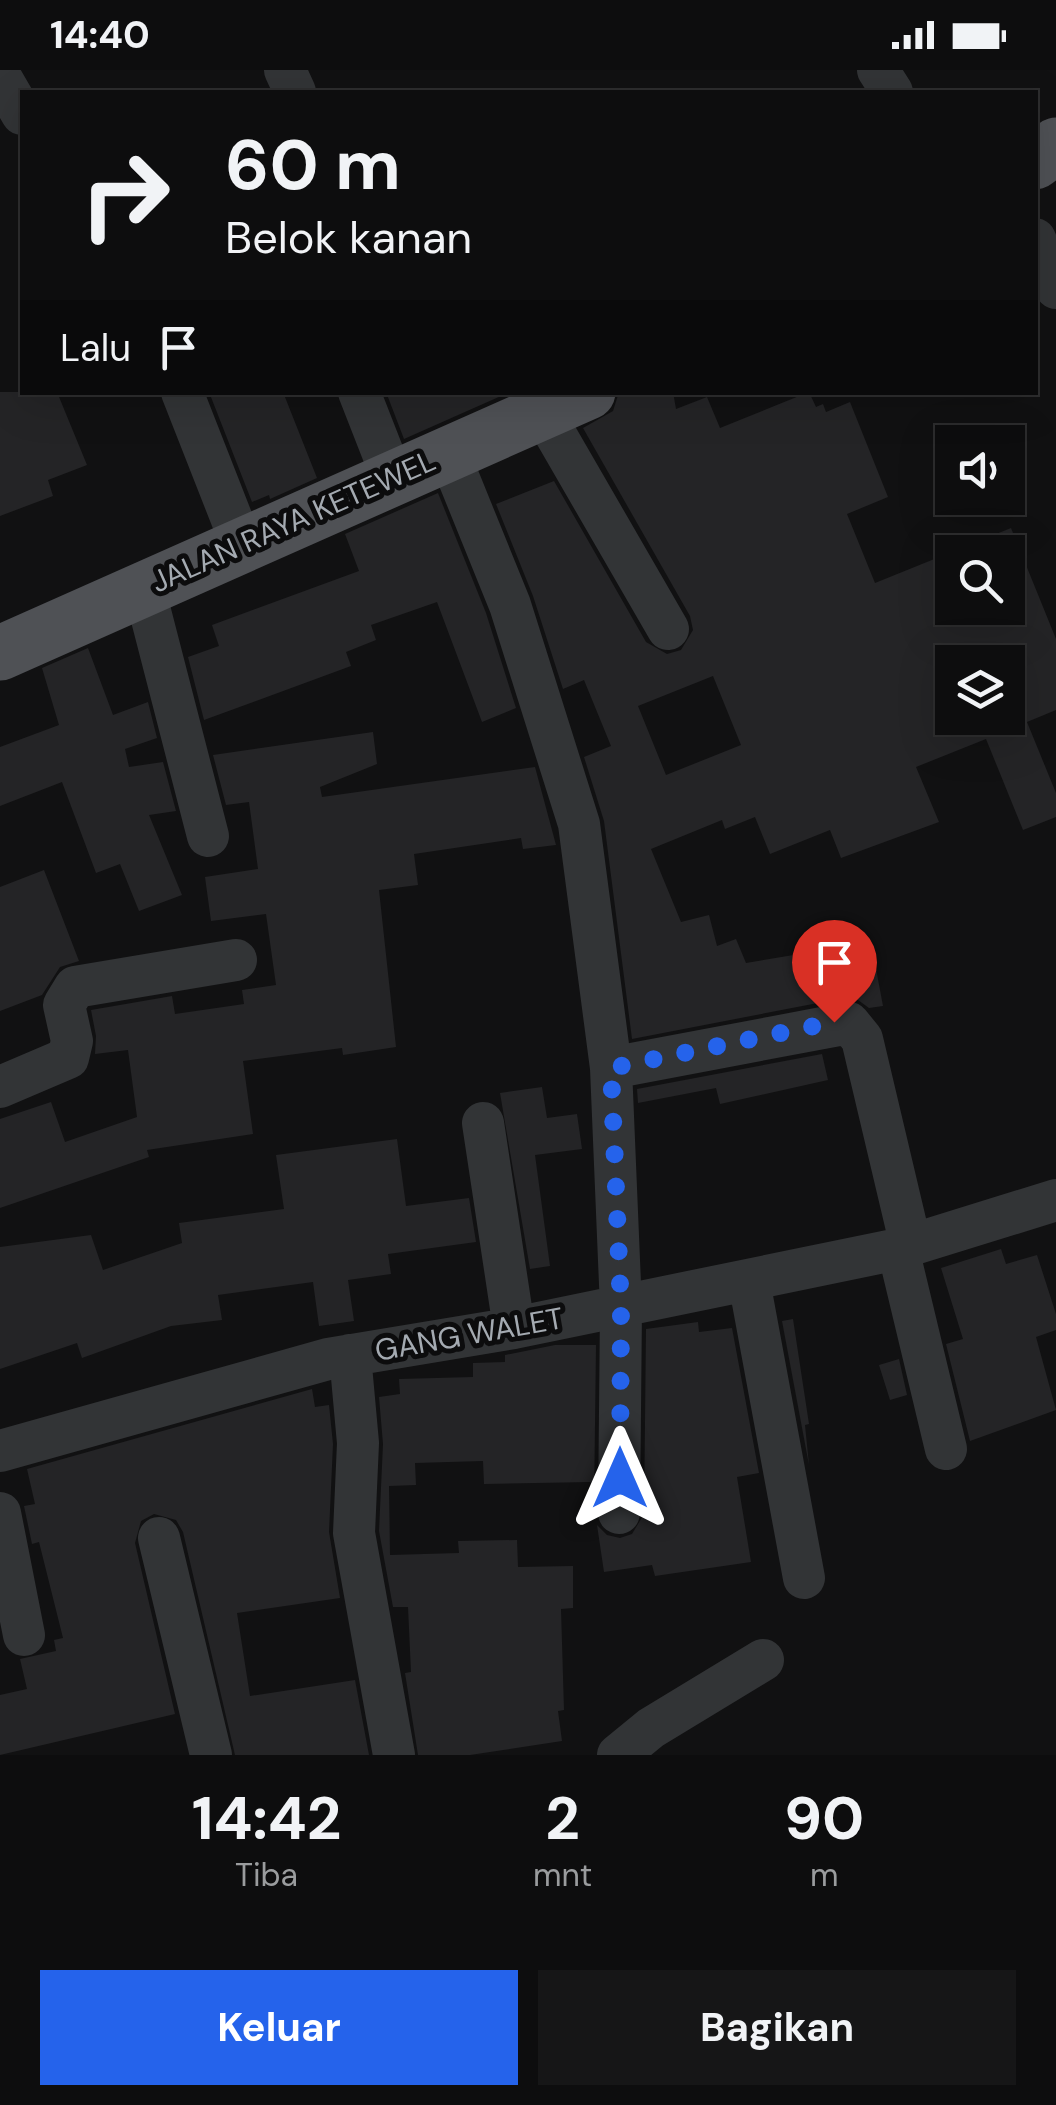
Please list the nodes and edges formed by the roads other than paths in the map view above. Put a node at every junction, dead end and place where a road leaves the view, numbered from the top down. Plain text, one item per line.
1 (0, 76) edge
2 (20, 111) edge
3 (1038, 246) edge
4 (1056, 288) edge
5 (183, 395) edge
6 (360, 395) edge
7 (570, 398) edge
8 (448, 452) junction
9 (393, 479) junction
10 (242, 545) junction
11 (144, 588) junction
12 (668, 629) dead end
13 (0, 652) edge
14 (208, 836) dead end
15 (236, 960) dead end
16 (611, 1068) junction
17 (0, 1087) edge
18 (483, 1123) dead end
19 (1056, 1200) edge
20 (905, 1248) junction
21 (749, 1282) junction
22 (621, 1308) junction
23 (514, 1328) junction
24 (350, 1354) junction
25 (946, 1449) dead end
26 (0, 1451) edge
27 (620, 1513) dead end
28 (0, 1514) edge
29 (159, 1538) dead end
30 (804, 1578) dead end
31 (24, 1635) dead end
32 (764, 1660) dead end
33 (211, 1755) edge
34 (394, 1755) edge
35 (618, 1755) edge

1 - 2 street
3 - 4 street
5 - 10 street
6 - 9 street
7 - 8 main road, JALAN RAYA KETEWEL
7 - 12 street
8 - 9 main road, JALAN RAYA KETEWEL
8 - 16 street
9 - 10 main road, JALAN RAYA KETEWEL
10 - 11 main road, JALAN RAYA KETEWEL
11 - 13 main road, JALAN RAYA KETEWEL
11 - 14 street
15 - 17 street
16 - 20 street
16 - 22 street
18 - 23 street
19 - 20 street, GANG WALET
20 - 21 street, GANG WALET
20 - 25 street
21 - 22 street, GANG WALET
21 - 30 street
22 - 23 street, GANG WALET
22 - 27 street
23 - 24 street, GANG WALET
24 - 26 street, GANG WALET
24 - 34 street
28 - 31 street
29 - 33 street
32 - 35 street

